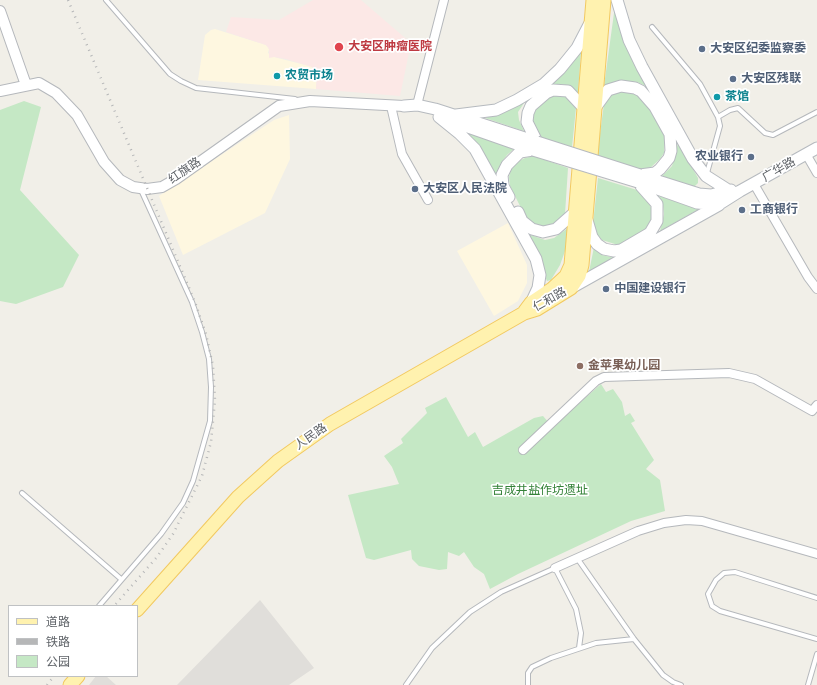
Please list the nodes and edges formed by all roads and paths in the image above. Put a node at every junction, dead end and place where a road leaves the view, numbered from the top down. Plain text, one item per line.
1 (106, 0) edge
2 (444, 0) edge
3 (593, 0) edge
4 (604, 0) edge
5 (617, 0) edge
6 (0, 11) edge
7 (592, 21) junction
8 (652, 27) dead end
9 (26, 85) junction
10 (0, 91) edge
11 (310, 101) junction
12 (417, 105) junction
13 (392, 106) junction
14 (404, 106) junction
15 (589, 108) junction
16 (817, 112) edge
17 (456, 115) junction
18 (439, 117) junction
19 (718, 117) junction
20 (535, 146) junction
21 (817, 148) edge
22 (806, 154) junction
23 (817, 173) edge
24 (706, 176) junction
25 (639, 179) junction
26 (754, 184) junction
27 (140, 188) junction
28 (728, 190) junction
29 (740, 191) junction
30 (428, 200) dead end
31 (721, 203) junction
32 (580, 215) junction
33 (571, 288) junction
34 (817, 289) edge
35 (528, 308) junction
36 (815, 410) edge
37 (523, 450) dead end
38 (22, 494) dead end
39 (817, 554) edge
40 (577, 558) junction
41 (555, 568) junction
42 (122, 579) junction
43 (817, 598) edge
44 (100, 605) edge
45 (138, 609) edge
46 (634, 639) junction
47 (817, 639) edge
48 (579, 648) junction
49 (817, 654) edge
50 (77, 677) edge
51 (70, 685) edge
52 (406, 685) edge
53 (528, 685) edge
54 (681, 685) edge
55 (808, 685) edge

1 - 11 lane
2 - 12 street
3 - 7 main road, 仁和路
4 - 15 main road, 仁和路
5 - 24 main road
6 - 9 street
7 - 15 main road, 仁和路
7 - 17 main road
8 - 19 lane
9 - 10 street, 红旗路
9 - 27 street, 红旗路
11 - 13 street, 红旗路
11 - 27 street, 红旗路
12 - 14 main road
12 - 17 main road
13 - 14 street, 红旗路
13 - 30 street
14 - 18 main road
15 - 20 main road
15 - 25 main road
15 - 32 main road, 仁和路
16 - 19 lane
17 - 20 main road
18 - 20 main road
18 - 35 main road
19 - 24 lane
20 - 25 main road, bridge
20 - 32 main road
21 - 22 main road, 广华路
22 - 23 street
22 - 26 main road, 广华路
24 - 28 main road
25 - 28 main road
25 - 31 main road
25 - 32 main road
26 - 29 main road, 广华路
26 - 34 street
27 - 42 lane
28 - 29 main road
29 - 31 main road, 广华路
31 - 33 main road, 广华路
32 - 33 main road, 仁和路
32 - 35 main road, 仁和路
33 - 35 main road, 仁和路
35 - 45 main road, 人民路
36 - 37 street
38 - 42 lane
39 - 40 street
40 - 41 street
40 - 46 lane
41 - 48 lane
41 - 52 lane
42 - 44 lane
43 - 47 lane
46 - 48 lane
46 - 54 lane
48 - 53 lane
49 - 55 lane
50 - 51 main road

